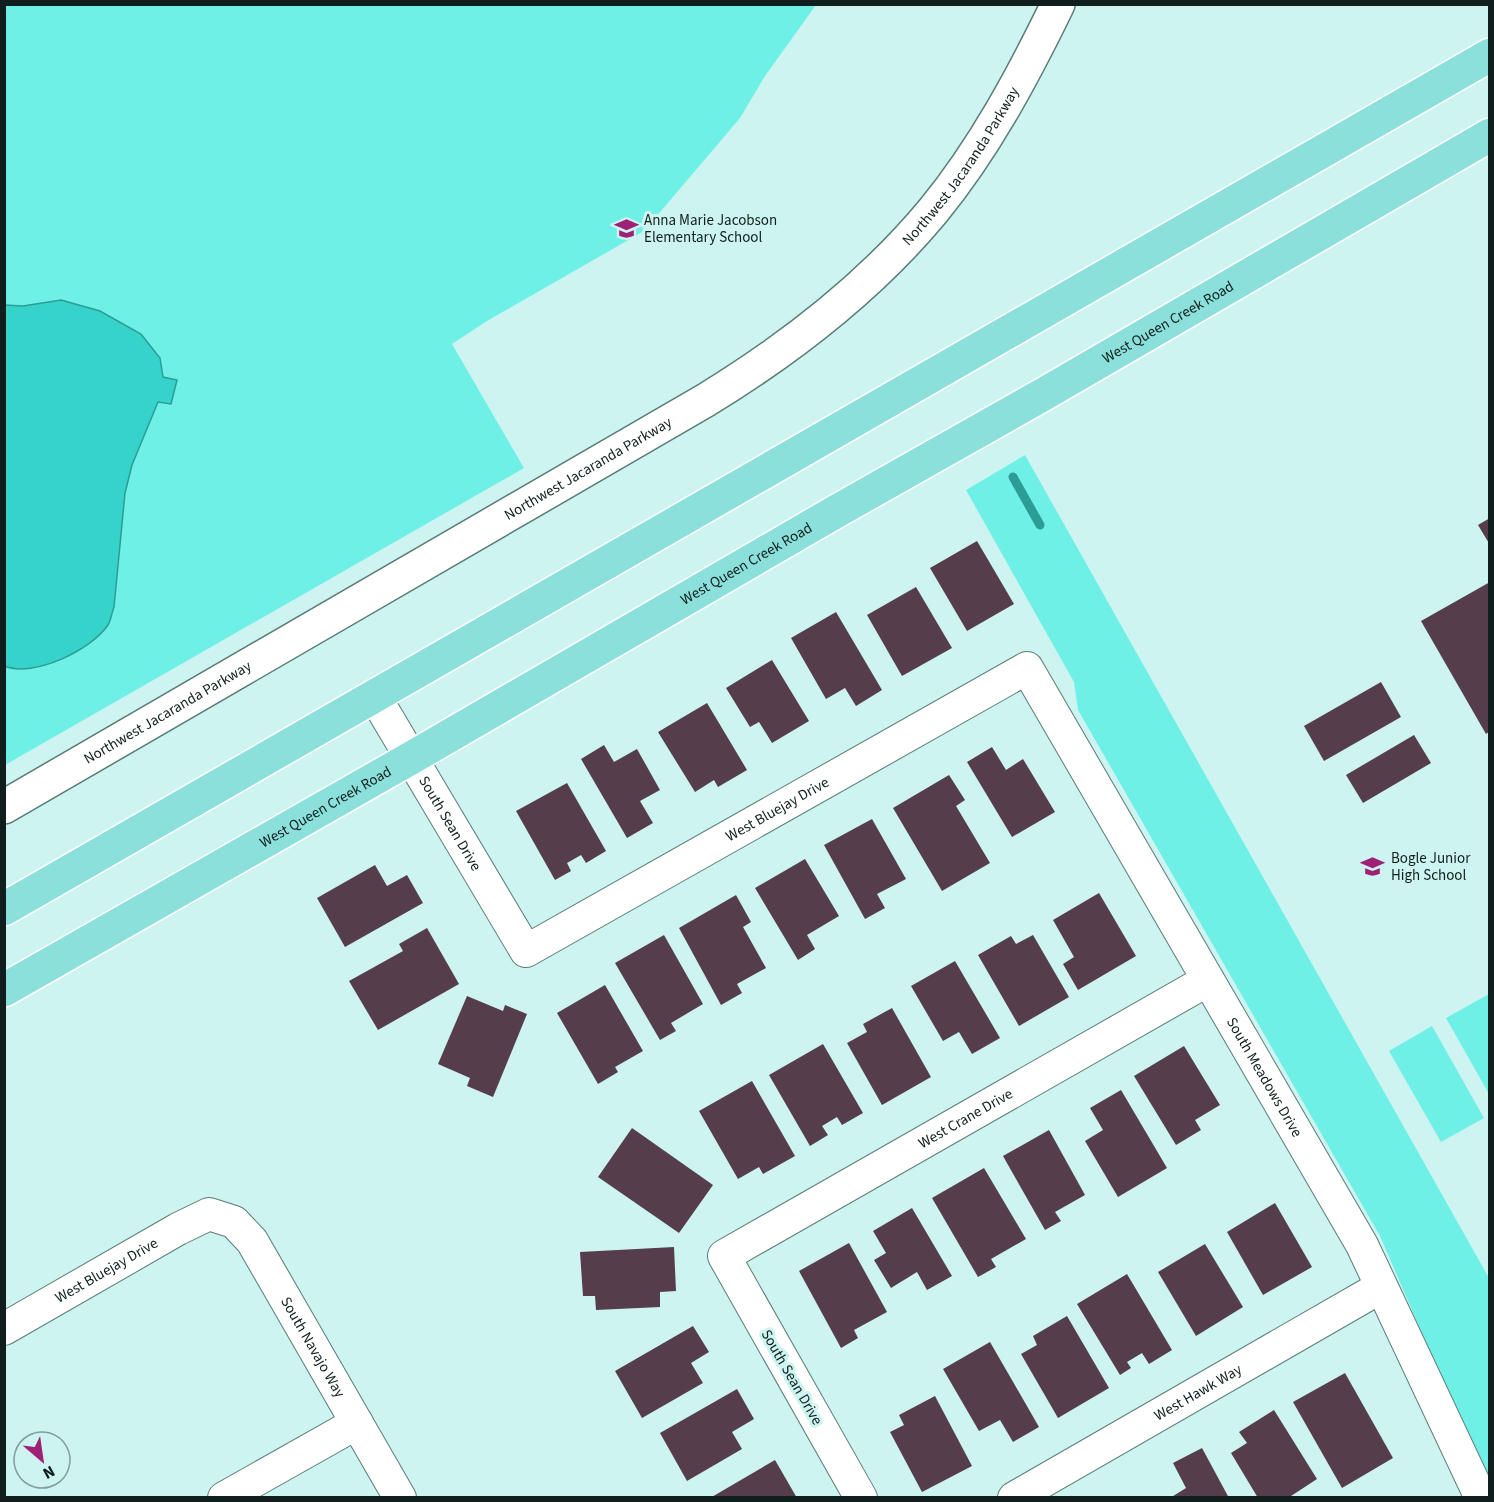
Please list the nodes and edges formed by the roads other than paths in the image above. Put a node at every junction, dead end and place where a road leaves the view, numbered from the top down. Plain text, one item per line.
1 (1058, 4) edge
2 (1490, 55) edge
3 (1490, 135) edge
4 (1027, 668) joint
5 (375, 697) junction
6 (411, 758) junction
7 (4, 807) edge
8 (4, 909) edge
9 (526, 951) joint
10 (1209, 980) junction
11 (4, 990) edge
12 (209, 1214) joint
13 (724, 1256) joint
14 (1381, 1287) junction
15 (4, 1329) edge
16 (357, 1423) junction
17 (224, 1497) edge
18 (400, 1497) edge
19 (861, 1497) edge
20 (1014, 1497) edge
21 (1481, 1497) edge

1 - 7 street, Northwest Jacaranda Parkway
2 - 5 main road
3 - 6 main road, West Queen Creek Road
4 - 9 street, West Bluejay Drive
4 - 10 street, South Meadows Drive
5 - 6 street, South Sean Drive
5 - 8 main road
6 - 9 street, South Sean Drive
6 - 11 main road, West Queen Creek Road
10 - 13 street, West Crane Drive
10 - 14 street, South Meadows Drive
12 - 15 street, West Bluejay Drive
12 - 16 street, South Navajo Way
13 - 19 street, South Sean Drive
14 - 20 street, West Hawk Way
14 - 21 street, South Meadows Drive
16 - 17 street
16 - 18 street, South Navajo Way

